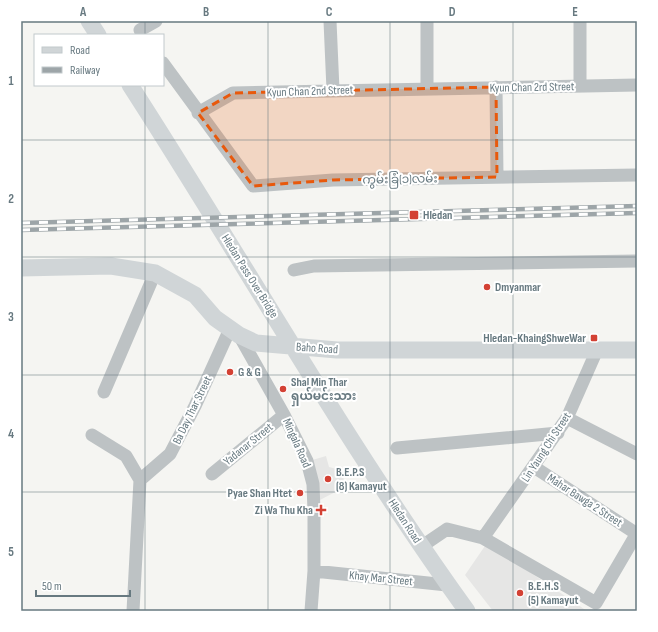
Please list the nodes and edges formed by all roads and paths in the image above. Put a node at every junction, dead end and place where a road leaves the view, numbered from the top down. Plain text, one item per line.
1 (89, 21) edge
2 (156, 21) edge
3 (330, 21) edge
4 (427, 21) edge
5 (580, 21) edge
6 (139, 29) edge
7 (97, 34) edge
8 (164, 64) edge
9 (637, 85) edge
10 (131, 86) edge
11 (580, 86) junction
12 (427, 88) junction
13 (496, 88) junction
14 (333, 90) junction
15 (198, 113) junction
16 (637, 175) edge
17 (497, 177) junction
18 (637, 261) edge
19 (21, 268) edge
20 (294, 270) dead end
21 (155, 272) junction
22 (235, 332) junction
23 (597, 350) junction
24 (637, 350) edge
25 (104, 392) dead end
26 (284, 415) junction
27 (567, 418) junction
28 (346, 430) joint
29 (558, 433) junction
30 (92, 434) dead end
31 (397, 448) dead end
32 (637, 454) edge
33 (534, 467) junction
34 (212, 474) dead end
35 (140, 480) junction
36 (637, 533) edge
37 (483, 538) junction
38 (422, 546) junction
39 (314, 571) junction
40 (447, 585) junction
41 (464, 610) edge
42 (133, 611) edge
43 (311, 611) edge

1 - 7 main road
2 - 6 street
3 - 14 street
4 - 12 street
5 - 11 street
8 - 15 street
9 - 11 street, Kyun Chan 2rd Street
10 - 28 main road, Hledan Pass Over Bridge
11 - 13 street, Kyun Chan 2rd Street
12 - 13 street, Kyun Chan 2rd Street
12 - 14 street, Kyun Chan 2nd Street
13 - 17 street
14 - 15 street, Kyun Chan 2nd Street
15 - 17 street, ကွမ်းခြံ(၁)လမ်း
16 - 17 street, ကွမ်းခြံ(၁)လမ်း
18 - 20 street
19 - 21 main road, Baho Road
21 - 22 main road, Baho Road
21 - 25 street
22 - 23 main road, Baho Road
22 - 26 street, Mingala Road
22 - 35 street, Ba Day Thar Street
23 - 24 main road, Baho Road
23 - 27 street, Lin Yaung Chi Street
26 - 34 street, Yadanar Street
26 - 39 street, Mingala Road
27 - 29 street, Lin Yaung Chi Street
27 - 32 street
28 - 38 main road, Hledan Road
29 - 31 street
29 - 33 street, Lin Yaung Chi Street
30 - 35 street
33 - 36 street, Mahar Bawga 2 Street
33 - 37 street, Lin Yaung Chi Street
35 - 42 street
36 - 37 street
37 - 38 street
38 - 40 main road, Hledan Road
39 - 40 street, Khay Mar Street
39 - 43 street, Mingala Road
40 - 41 main road, Hledan Road

